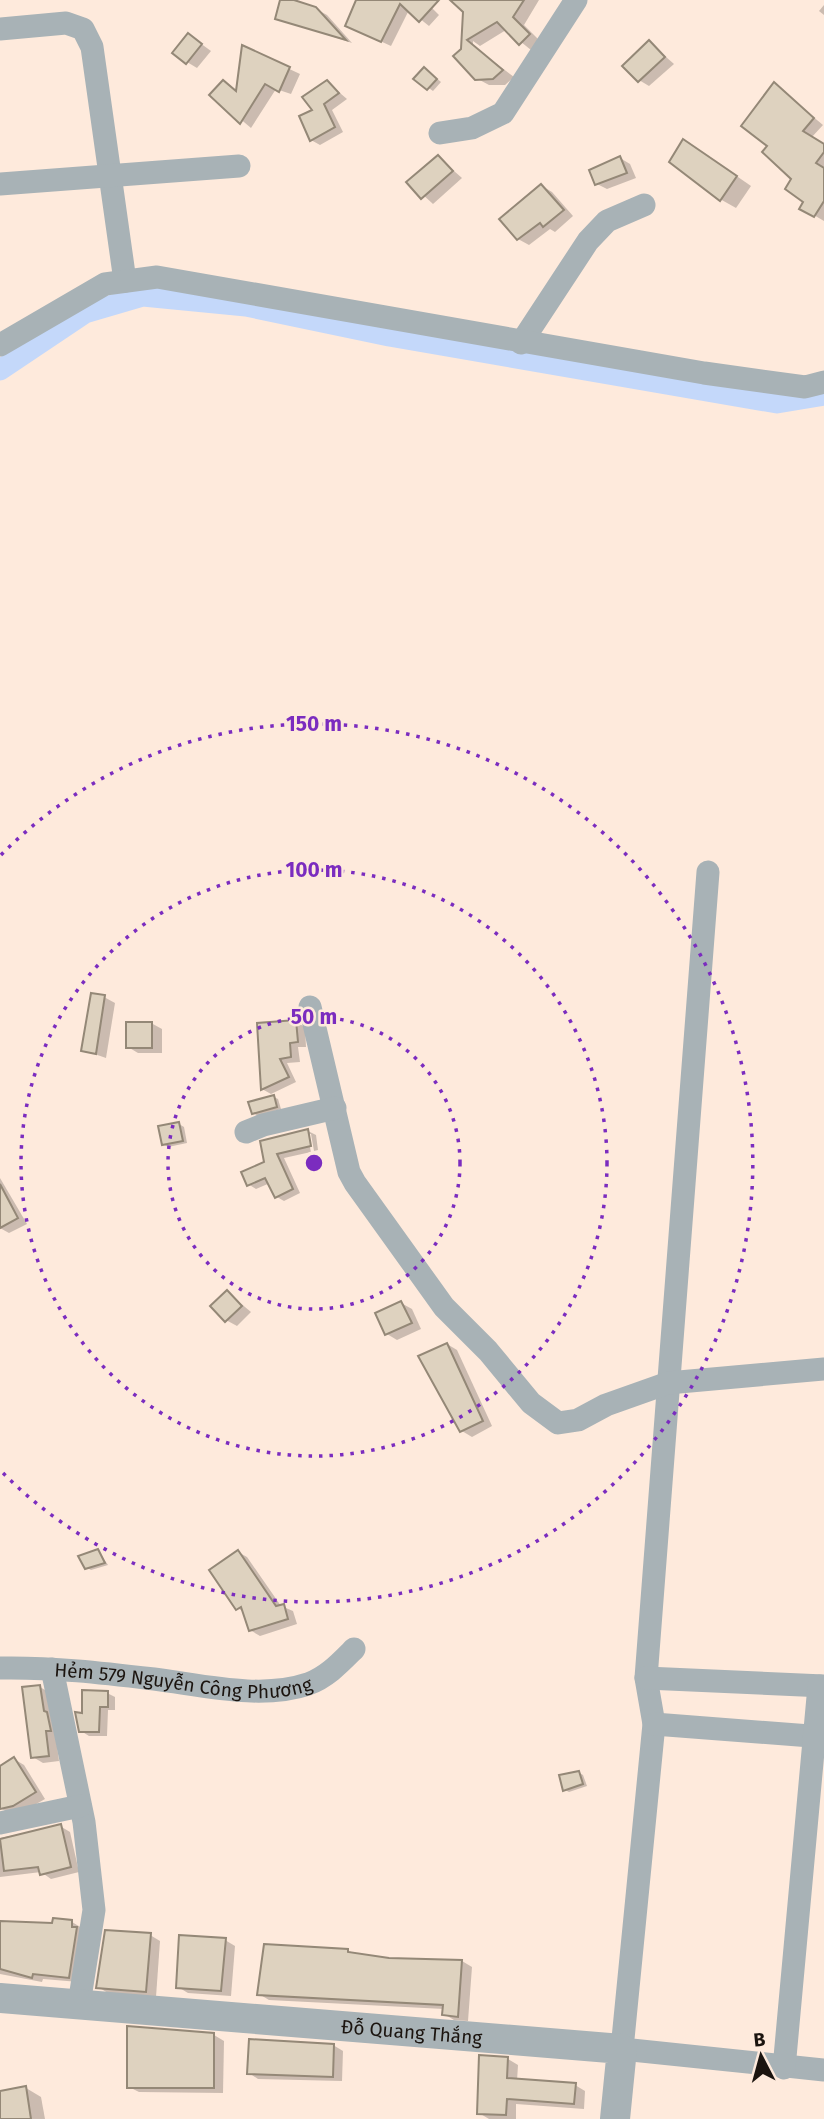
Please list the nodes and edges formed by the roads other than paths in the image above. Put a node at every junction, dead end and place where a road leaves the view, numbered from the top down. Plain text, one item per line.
1 (576, 0) edge
2 (0, 29) edge
3 (440, 133) dead end
4 (239, 166) dead end
5 (110, 174) junction
6 (0, 184) edge
7 (644, 205) dead end
8 (125, 281) junction
9 (521, 343) junction
10 (0, 345) edge
11 (824, 382) edge
12 (708, 872) dead end
13 (310, 1007) dead end
14 (335, 1108) junction
15 (246, 1132) dead end
16 (824, 1369) edge
17 (668, 1383) junction
18 (354, 1649) dead end
19 (0, 1668) edge
20 (52, 1669) junction
21 (646, 1678) junction
22 (822, 1686) edge
23 (654, 1724) junction
24 (820, 1737) edge
25 (80, 1806) junction
26 (0, 1823) edge
27 (0, 1998) edge
28 (79, 2004) junction
29 (622, 2049) junction
30 (784, 2068) junction
31 (824, 2070) edge
32 (615, 2119) edge

1 - 3 street
2 - 5 street
4 - 5 street
5 - 6 street
5 - 8 street
7 - 9 street
8 - 9 street
8 - 10 street
9 - 11 street
12 - 17 street
13 - 14 street
14 - 15 street
14 - 17 street
16 - 17 street
17 - 21 street
18 - 20 street, Hẻm 579 Nguyễn Công Phương
19 - 20 street, Hẻm 579 Nguyễn Công Phương
20 - 25 street
21 - 22 street
21 - 23 street
22 - 24 street
23 - 24 street
23 - 29 street
24 - 30 street
25 - 26 street
25 - 28 street
27 - 28 street, Đỗ Quang Thắng
28 - 29 street, Đỗ Quang Thắng
29 - 30 street, Đỗ Quang Thắng
29 - 32 street
30 - 31 street, Đỗ Quang Thắng

